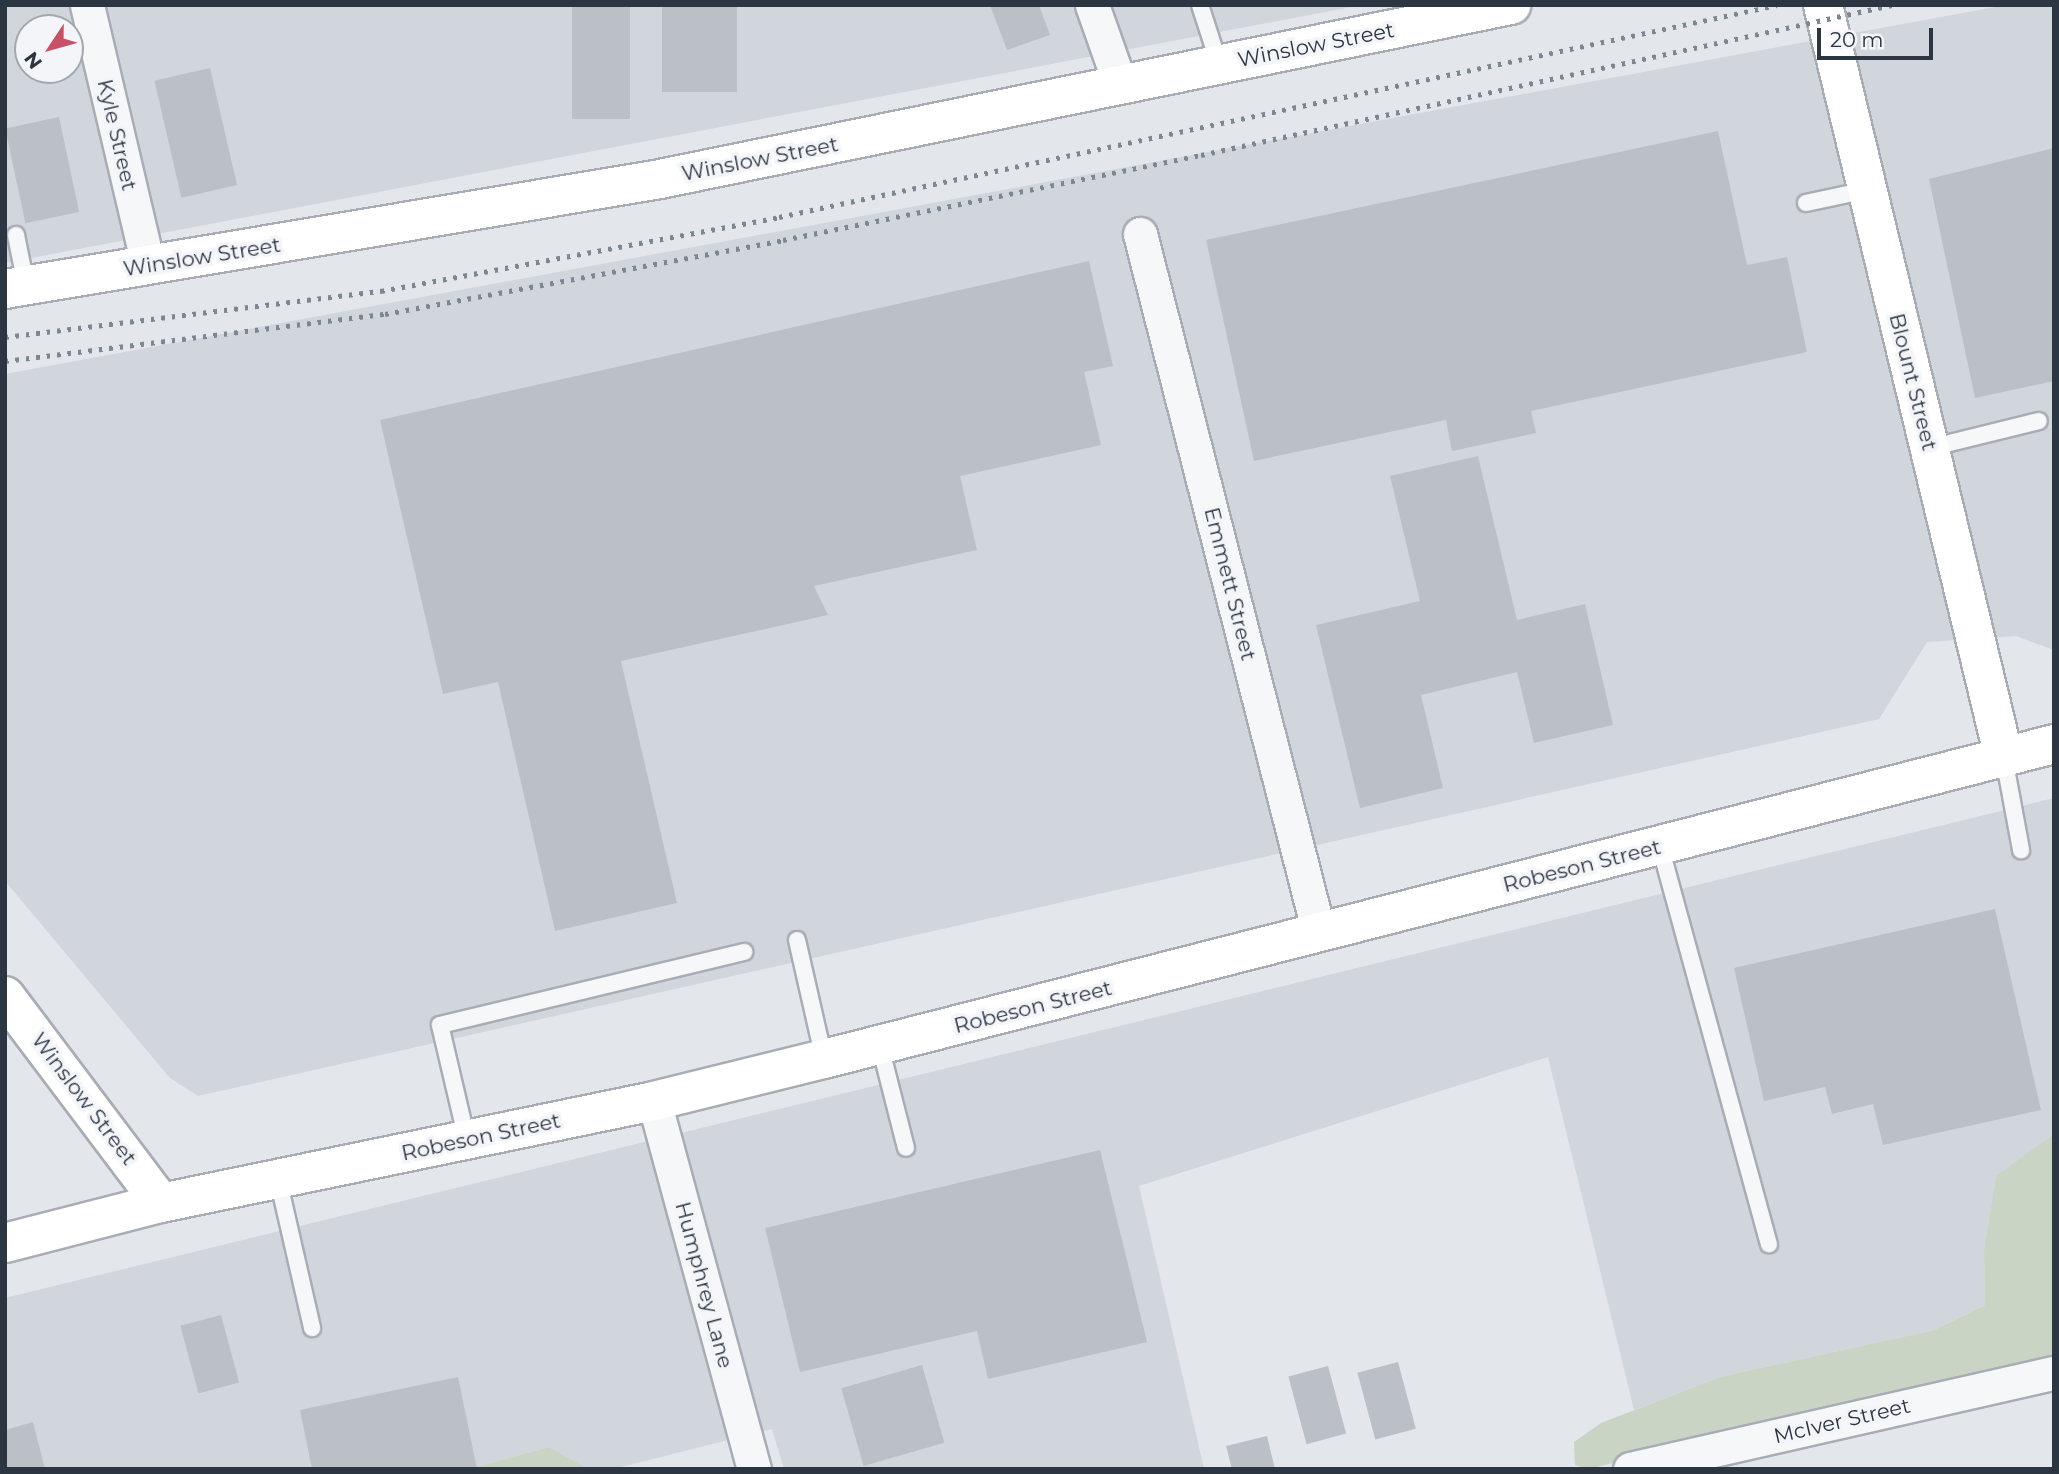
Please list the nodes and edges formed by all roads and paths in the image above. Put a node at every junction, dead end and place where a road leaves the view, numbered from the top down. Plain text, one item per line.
1 (87, 5) edge
2 (1092, 5) edge
3 (1200, 5) edge
4 (1511, 5) edge
5 (1823, 5) edge
6 (1219, 64) junction
7 (1120, 84) junction
8 (1867, 190) junction
9 (1805, 203) dead end
10 (1140, 234) dead end
11 (16, 235) dead end
12 (148, 265) junction
13 (16, 287) edge
14 (2039, 421) dead end
15 (1929, 448) junction
16 (2054, 744) edge
17 (2004, 758) junction
18 (1660, 846) junction
19 (2021, 850) dead end
20 (1319, 933) junction
21 (797, 940) dead end
22 (744, 952) dead end
23 (5, 996) edge
24 (880, 1046) junction
25 (824, 1059) junction
26 (654, 1101) junction
27 (467, 1140) junction
28 (906, 1148) dead end
29 (278, 1180) junction
30 (161, 1203) junction
31 (5, 1243) edge
32 (1769, 1244) dead end
33 (312, 1328) dead end
34 (2054, 1373) edge
35 (754, 1469) edge
36 (1630, 1469) edge

1 - 12 street, Kyle Street
2 - 7 street
3 - 6 lane
4 - 6 street, Winslow Street
5 - 8 street, Blount Street
6 - 7 street, Winslow Street
7 - 12 street, Winslow Street
8 - 9 lane
8 - 15 street, Blount Street
10 - 20 street, Emmett Street
11 - 13 lane
12 - 13 street, Winslow Street
14 - 15 lane
15 - 17 street, Blount Street
16 - 17 street, Robeson Street
17 - 18 street, Robeson Street
17 - 19 lane
18 - 20 street, Robeson Street
18 - 32 lane
20 - 24 street, Robeson Street
21 - 25 lane
22 - 27 lane
23 - 30 street, Winslow Street
24 - 25 street, Robeson Street
24 - 28 lane
25 - 26 street, Robeson Street
26 - 27 street, Robeson Street
26 - 35 street, Humphrey Lane
27 - 29 street, Robeson Street
29 - 30 street, Robeson Street
29 - 33 lane
30 - 31 street, Robeson Street
34 - 36 street, McIver Street

